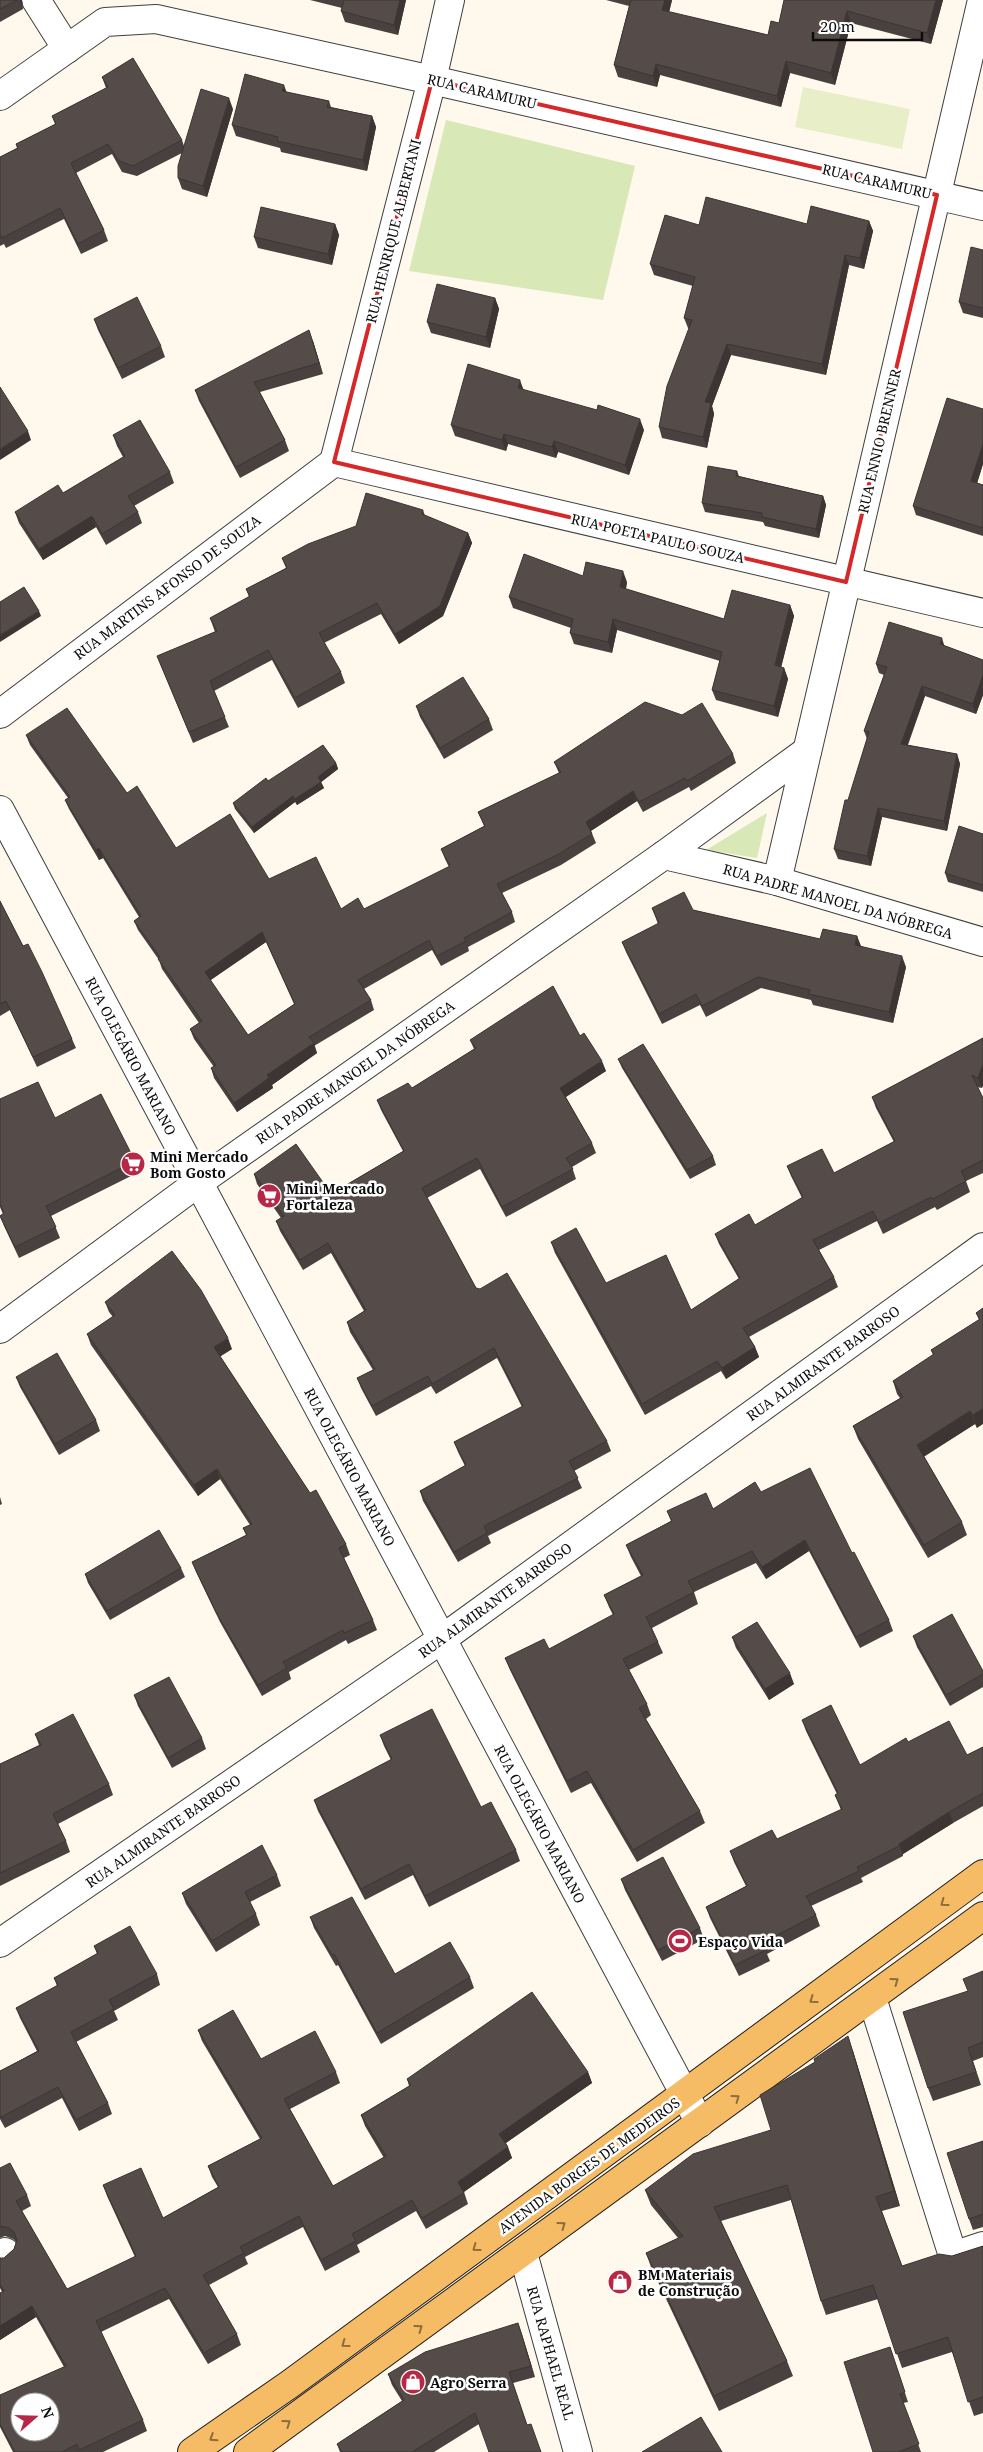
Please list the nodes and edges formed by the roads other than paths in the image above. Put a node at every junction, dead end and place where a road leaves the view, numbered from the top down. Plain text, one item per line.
1 (36, 0) edge
2 (450, 0) edge
3 (982, 0) edge
4 (67, 49) junction
5 (432, 80) junction
6 (0, 96) edge
7 (937, 195) junction
8 (983, 206) edge
9 (334, 462) junction
10 (846, 582) junction
11 (983, 613) edge
12 (0, 714) edge
13 (807, 751) junction
14 (0, 810) edge
15 (664, 855) junction
16 (777, 881) junction
17 (983, 942) edge
18 (199, 1182) junction
19 (983, 1247) edge
20 (0, 1329) edge
21 (442, 1639) junction
22 (983, 1874) edge
23 (983, 1916) edge
24 (0, 1943) edge
25 (872, 1998) junction
26 (685, 2095) junction
27 (700, 2124) junction
28 (983, 2246) edge
29 (523, 2253) junction
30 (192, 2452) edge
31 (248, 2452) edge
32 (578, 2452) edge

1 - 4 street
2 - 5 street, RUA HENRIQUE ALBERTANI
3 - 7 street, RUA ENNIO BRENNER
4 - 5 street, RUA CARAMURU
4 - 6 street, RUA CARAMURU
5 - 7 street, RUA CARAMURU
5 - 9 street, RUA HENRIQUE ALBERTANI
7 - 8 street, RUA CARAMURU
7 - 10 street, RUA ENNIO BRENNER
9 - 10 street, RUA POETA PAULO SOUZA
9 - 12 street, RUA MARTINS AFONSO DE SOUZA
10 - 11 street, RUA POETA PAULO SOUZA
10 - 13 street, RUA ENNIO BRENNER
13 - 15 street, RUA PADRE MANOEL DA NÓBREGA
13 - 16 street, RUA ENNIO BRENNER
14 - 18 street, RUA OLEGÁRIO MARIANO
15 - 16 street, RUA PADRE MANOEL DA NÓBREGA
15 - 18 street, RUA PADRE MANOEL DA NÓBREGA
16 - 17 street, RUA PADRE MANOEL DA NÓBREGA
18 - 20 street, RUA PADRE MANOEL DA NÓBREGA
18 - 21 street, RUA OLEGÁRIO MARIANO
19 - 21 street, RUA ALMIRANTE BARROSO
21 - 24 street, RUA ALMIRANTE BARROSO
21 - 26 street, RUA OLEGÁRIO MARIANO
22 -> 26 main road, AVENIDA BORGES DE MEDEIROS
25 -> 23 main road
27 -> 25 main road
25 - 28 street
26 - 27 street, RUA OLEGÁRIO MARIANO
26 -> 30 main road, AVENIDA BORGES DE MEDEIROS
29 -> 27 main road
31 -> 29 main road
29 - 32 street, RUA RAPHAEL REAL

